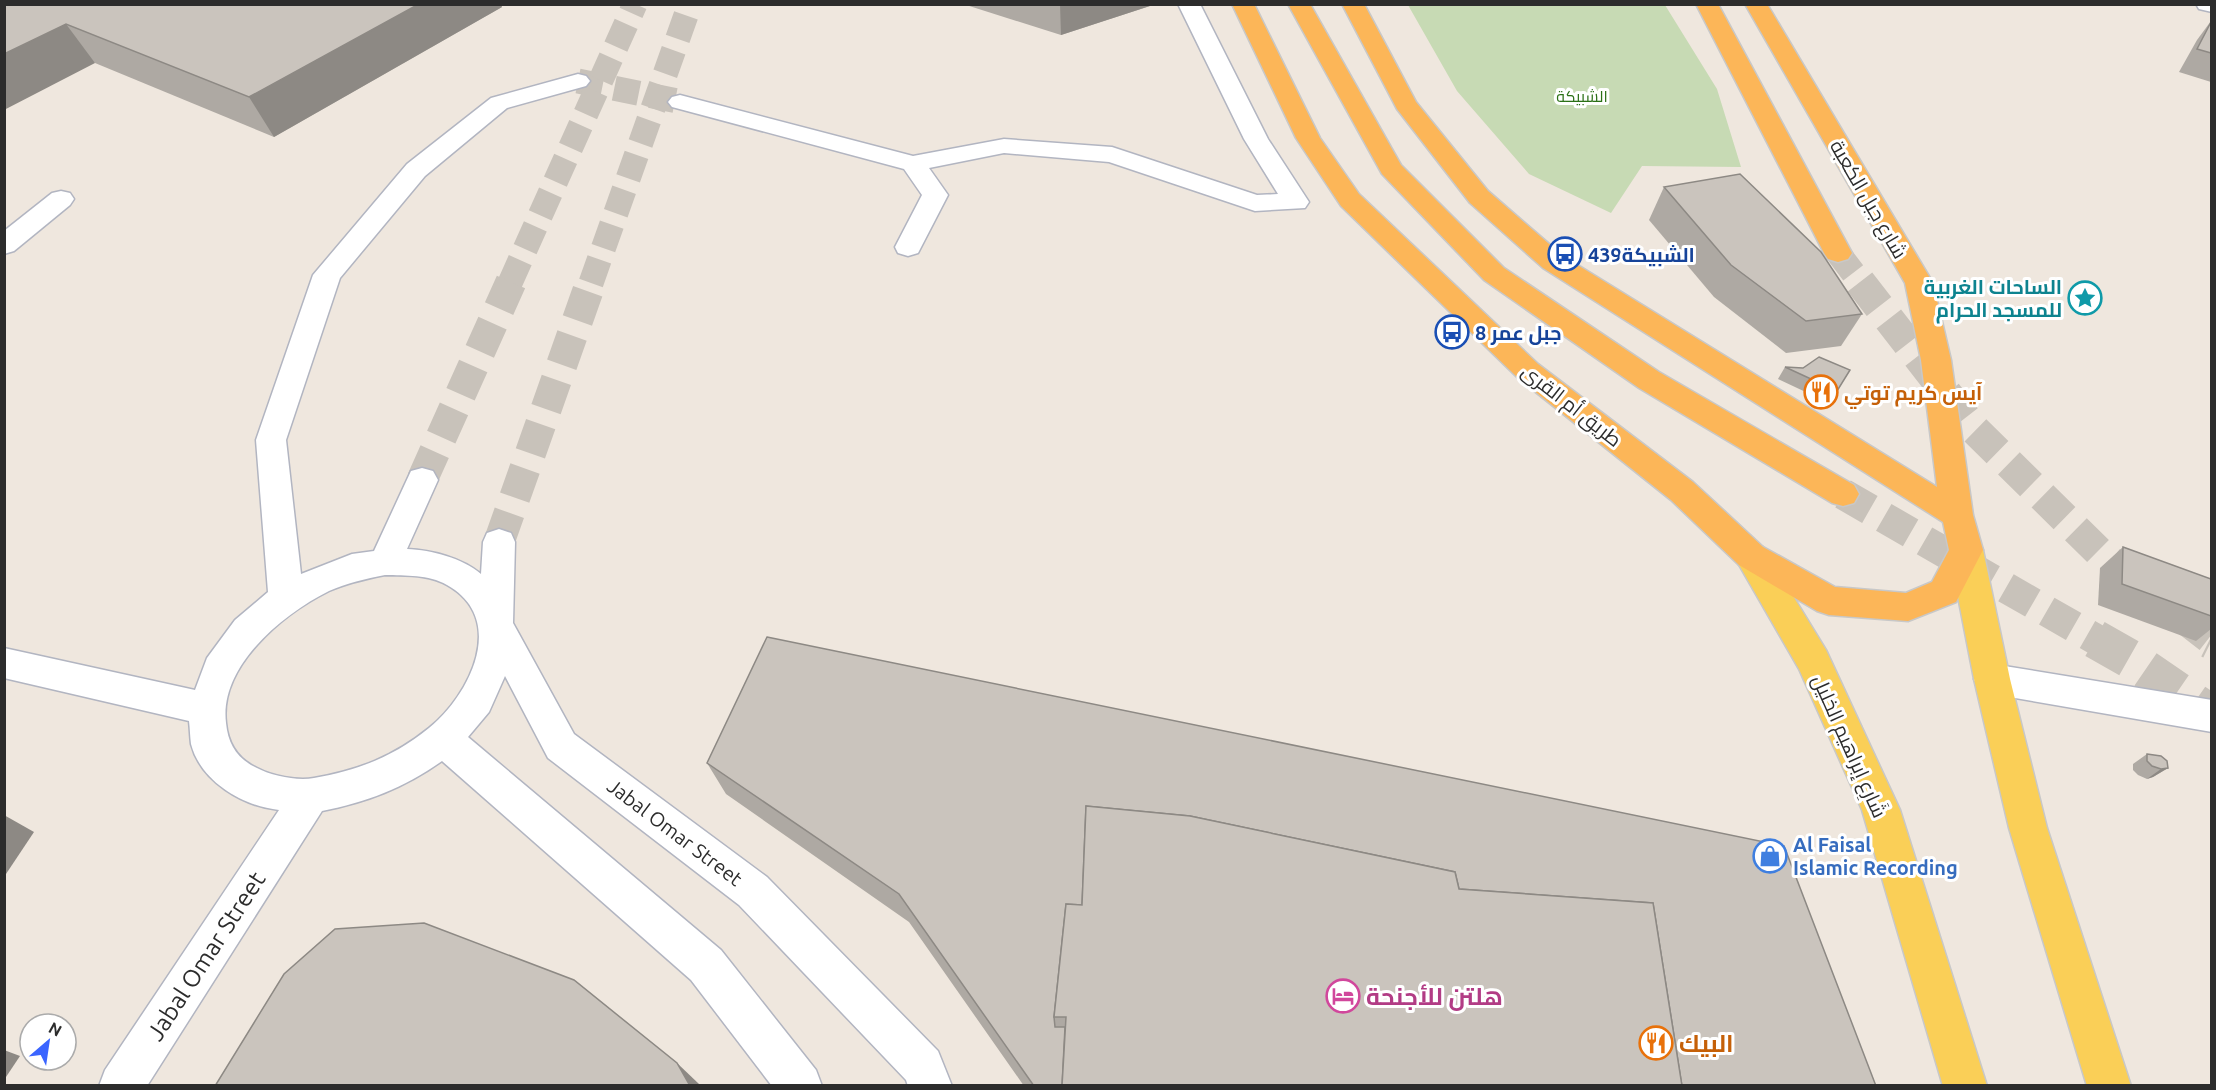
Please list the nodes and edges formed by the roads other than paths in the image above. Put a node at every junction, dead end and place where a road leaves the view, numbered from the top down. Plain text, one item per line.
1 (1189, 4) edge
2 (1243, 4) edge
3 (1299, 4) edge
4 (1353, 4) edge
5 (1707, 4) edge
6 (1756, 4) edge
7 (2207, 4) edge
8 (2211, 6) edge
9 (578, 81) tunnel mouth
10 (680, 102) tunnel mouth
11 (913, 164) junction
12 (61, 199) dead end
13 (4, 245) edge
14 (908, 247) dead end
15 (1838, 253) tunnel mouth
16 (422, 480) tunnel mouth
17 (1843, 494) tunnel mouth
18 (1961, 532) junction
19 (499, 542) tunnel mouth
20 (1751, 556) junction
21 (385, 562) junction
22 (286, 598) junction
23 (496, 624) junction
24 (4, 663) edge
25 (1992, 679) junction
26 (206, 709) junction
27 (2211, 716) edge
28 (443, 739) junction
29 (310, 796) junction
30 (121, 1086) edge
31 (800, 1086) edge
32 (930, 1086) edge
33 (1965, 1086) edge
34 (2109, 1086) edge

1 - 11 street
2 - 20 highway, طريق أم القرى
3 - 17 highway
4 - 18 highway
5 - 15 highway
6 - 18 highway, شارع جبل الكعبة
7 - 8 street
9 - 22 street
10 - 11 street
11 - 14 street
12 - 13 street
16 - 21 street
18 - 20 highway, طريق أم القرى
18 - 25 main road
19 - 23 street
20 - 33 main road, شَارِع إبراهيم الخليل
21 - 22 street, Jabal Omar Street
21 - 23 street, Jabal Omar Street
22 - 26 street, Jabal Omar Street
23 - 28 street
23 - 32 street, Jabal Omar Street
24 - 26 street
25 - 27 street
25 - 34 main road
26 - 29 street
28 - 29 street
28 - 31 street
29 - 30 street, Jabal Omar Street

